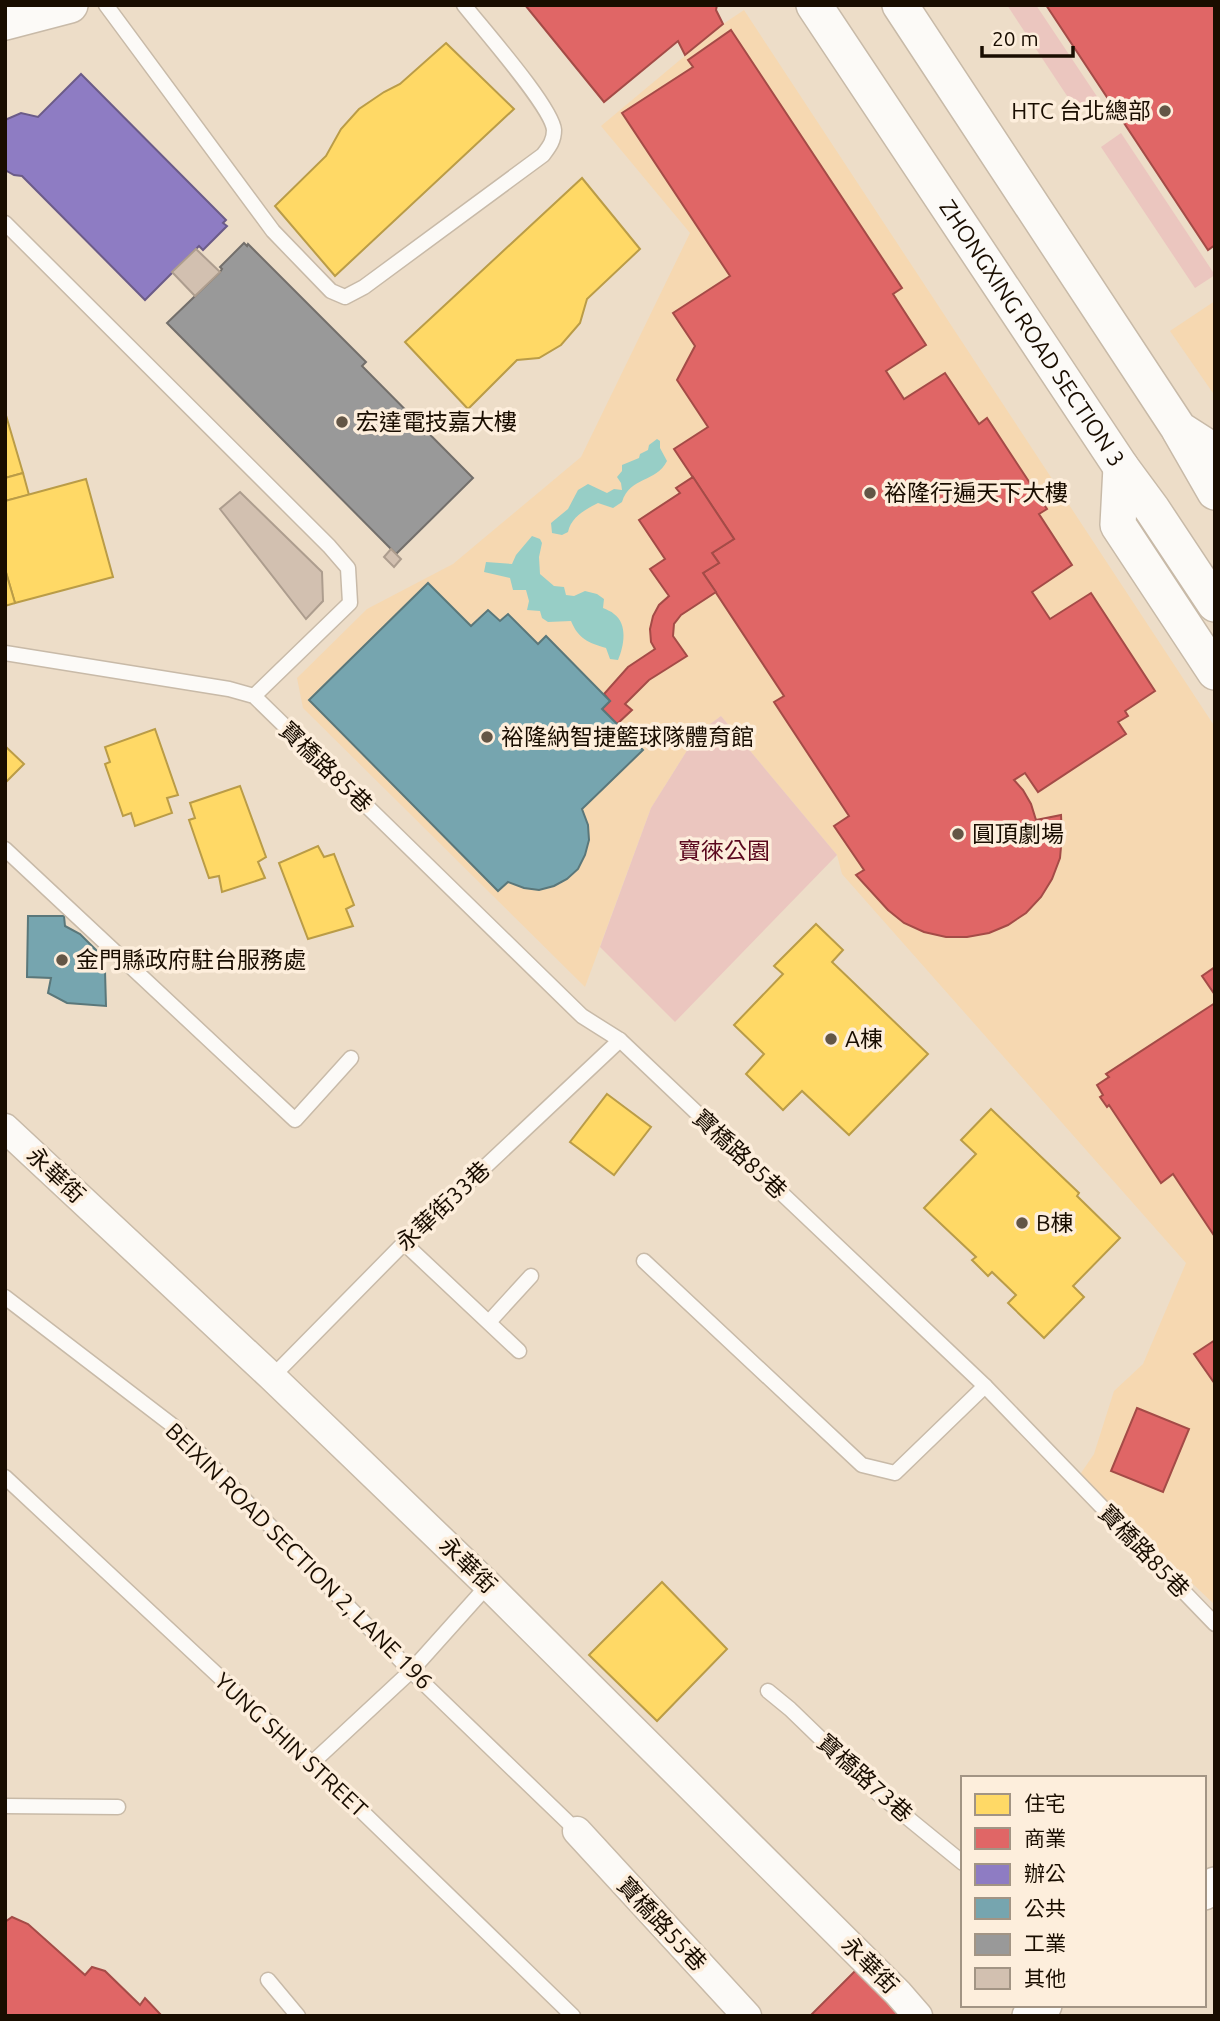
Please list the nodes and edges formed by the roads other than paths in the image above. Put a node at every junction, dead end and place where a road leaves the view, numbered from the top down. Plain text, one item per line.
1 (70, 5) edge
2 (106, 5) edge
3 (464, 5) edge
4 (814, 5) edge
5 (900, 5) edge
6 (5, 22) edge
7 (5, 223) edge
8 (1179, 429) junction
9 (1215, 452) edge
10 (1121, 467) junction
11 (1215, 492) edge
12 (1215, 604) edge
13 (5, 653) edge
14 (1215, 672) edge
15 (254, 696) junction
16 (5, 849) edge
17 (620, 1040) junction
18 (351, 1058) dead end
19 (5, 1128) edge
20 (404, 1243) junction
21 (643, 1261) dead end
22 (531, 1276) dead end
23 (5, 1297) edge
24 (489, 1322) junction
25 (519, 1351) dead end
26 (272, 1377) junction
27 (985, 1386) junction
28 (5, 1477) edge
29 (488, 1585) junction
30 (1215, 1624) edge
31 (411, 1671) junction
32 (768, 1691) dead end
33 (312, 1763) junction
34 (5, 1806) edge
35 (118, 1807) dead end
36 (577, 1831) joint
37 (961, 1861) edge
38 (268, 1980) dead end
39 (298, 2016) edge
40 (573, 2016) edge
41 (747, 2016) edge
42 (918, 2016) edge

1 - 6 street
2 - 3 lane
4 - 10 street, ZHONGXING ROAD SECTION 3
5 - 8 street
7 - 15 lane
8 - 9 street
8 - 11 street
10 - 12 street
10 - 14 street, ZHONGXING ROAD SECTION 3
13 - 15 lane
15 - 17 lane, 寶橋路85巷
16 - 18 lane
17 - 20 lane, 永華街33巷
17 - 27 lane, 寶橋路85巷
19 - 26 street, 永華街
20 - 24 lane
20 - 26 lane, 永華街33巷
21 - 27 lane
22 - 24 lane
23 - 31 lane, BEIXIN ROAD SECTION 2, LANE 196
24 - 25 lane
26 - 29 street, 永華街
27 - 30 lane, 寶橋路85巷
28 - 33 lane, YUNG SHIN STREET
29 - 31 lane
29 - 42 street, 永華街
31 - 33 lane
31 - 36 lane, BEIXIN ROAD SECTION 2, LANE 196
32 - 37 lane, 寶橋路73巷
33 - 40 lane, YUNG SHIN STREET
34 - 35 lane
36 - 41 street, 寶橋路55巷
38 - 39 lane

